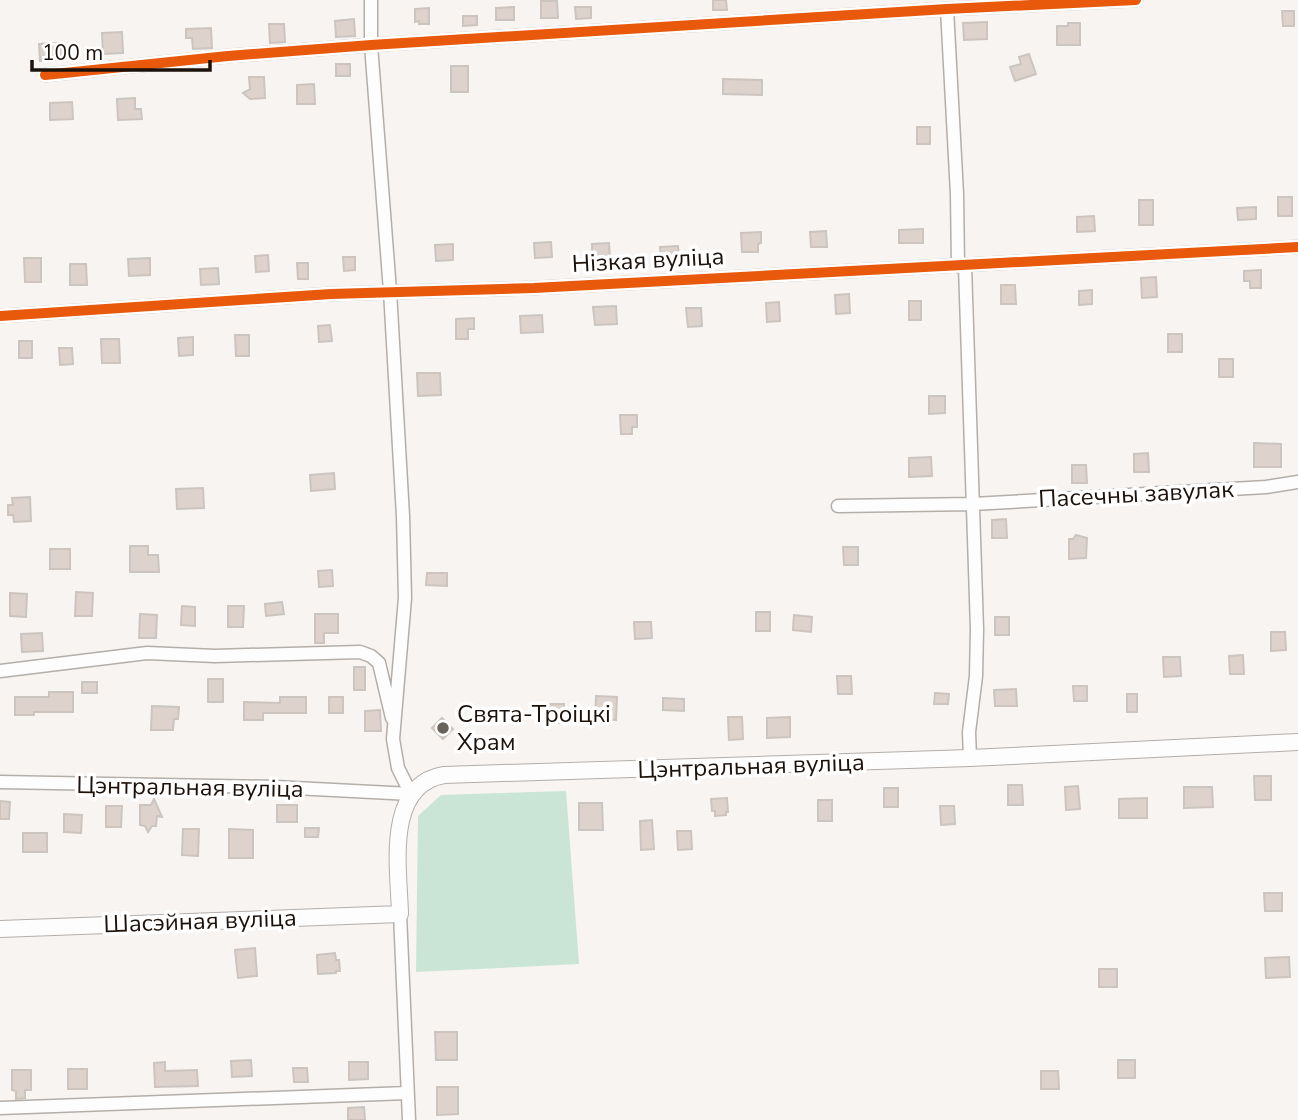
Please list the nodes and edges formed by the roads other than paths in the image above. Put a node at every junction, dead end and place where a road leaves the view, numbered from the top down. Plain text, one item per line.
1 (370, 0) edge
2 (1136, 0) edge
3 (947, 9) junction
4 (371, 45) junction
5 (45, 75) dead end
6 (1298, 247) edge
7 (961, 266) junction
8 (390, 291) junction
9 (0, 316) edge
10 (1298, 482) edge
11 (973, 504) junction
12 (838, 506) dead end
13 (0, 671) edge
14 (394, 723) junction
15 (1298, 742) edge
16 (970, 758) junction
17 (0, 782) edge
18 (411, 794) junction
19 (400, 914) junction
20 (0, 929) edge
21 (407, 1093) junction
22 (0, 1108) edge
23 (409, 1120) edge

1 - 4 street
2 - 3 street
3 - 4 street
3 - 7 street
4 - 5 street
4 - 8 street
6 - 7 street, Нізкая вуліца
7 - 8 street, Нізкая вуліца
7 - 11 street
8 - 9 street, Нізкая вуліца
8 - 14 street
10 - 11 street, Пасечны завулак
11 - 12 street, Пасечны завулак
11 - 16 street
13 - 14 street
14 - 18 street
15 - 16 main road, Цэнтральная вуліца
16 - 18 main road, Цэнтральная вуліца
17 - 18 street, Цэнтральная вуліца
18 - 19 main road
19 - 20 main road, Шасэйная вуліца
19 - 21 street
21 - 22 street
21 - 23 street

